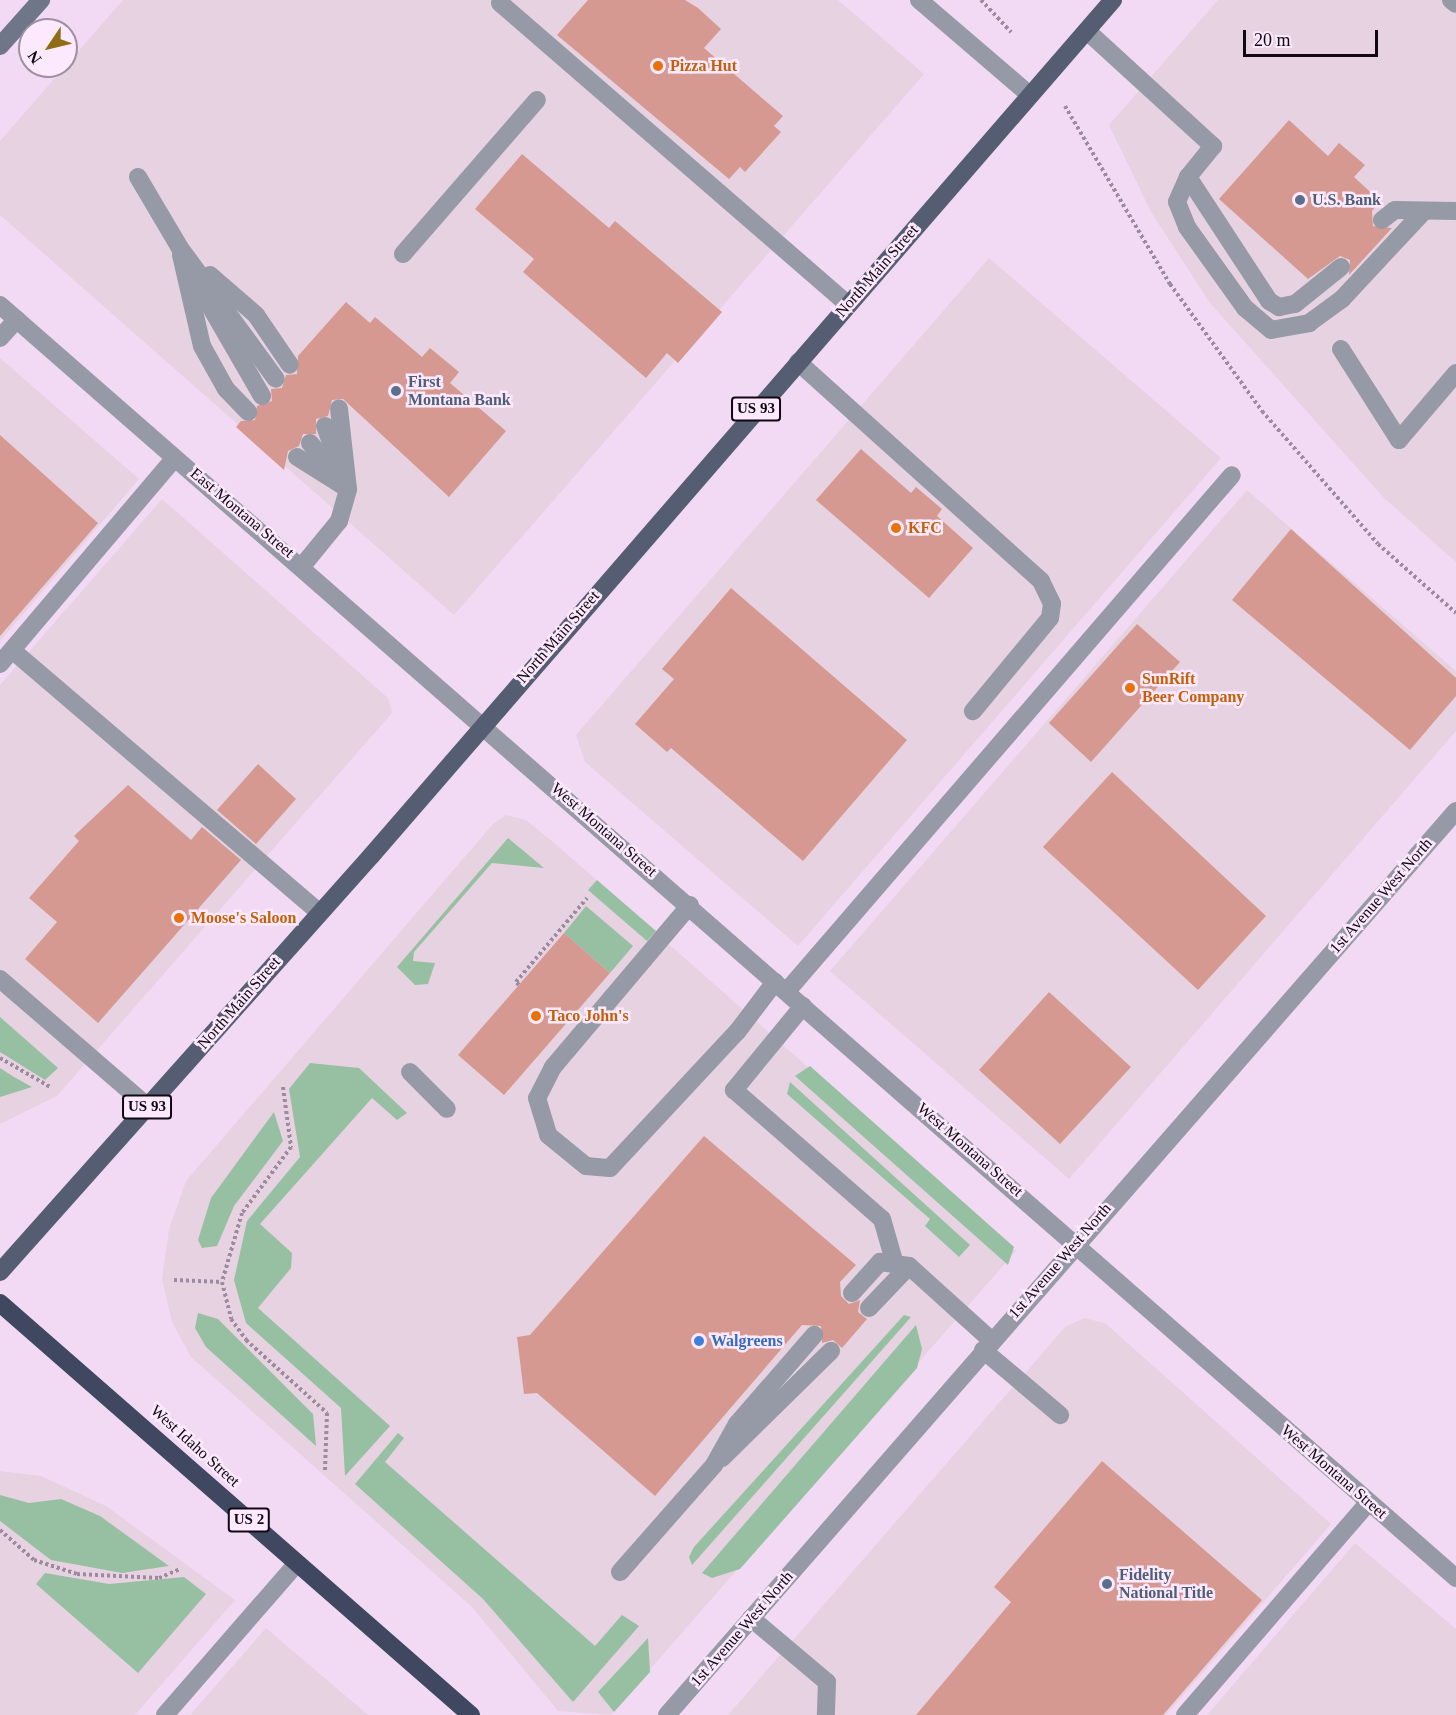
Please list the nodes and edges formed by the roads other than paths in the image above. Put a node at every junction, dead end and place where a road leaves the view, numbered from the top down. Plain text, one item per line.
1 (40, 0) edge
2 (919, 0) edge
3 (1113, 0) edge
4 (1451, 0) edge
5 (500, 3) dead end
6 (1456, 4) edge
7 (1086, 30) junction
8 (0, 46) edge
9 (1030, 95) junction
10 (537, 100) dead end
11 (138, 177) dead end
12 (1188, 177) junction
13 (1424, 211) junction
14 (1456, 211) edge
15 (1382, 220) dead end
16 (180, 248) junction
17 (403, 254) dead end
18 (1341, 267) dead end
19 (848, 304) junction
20 (0, 305) edge
21 (17, 319) junction
22 (0, 338) edge
23 (1341, 349) dead end
24 (798, 362) junction
25 (290, 365) dead end
26 (1456, 373) edge
27 (276, 379) dead end
28 (262, 396) dead end
29 (339, 410) dead end
30 (248, 412) dead end
31 (325, 426) dead end
32 (310, 443) dead end
33 (297, 457) dead end
34 (175, 458) junction
35 (1232, 475) dead end
36 (348, 489) junction
37 (303, 565) junction
38 (12, 650) junction
39 (0, 664) edge
40 (973, 711) dead end
41 (482, 723) junction
42 (1456, 811) edge
43 (690, 905) junction
44 (319, 912) junction
45 (0, 979) edge
46 (781, 986) junction
47 (803, 1006) junction
48 (410, 1072) dead end
49 (147, 1106) junction
50 (447, 1109) dead end
51 (1077, 1242) junction
52 (902, 1265) junction
53 (0, 1272) edge
54 (852, 1293) dead end
55 (0, 1303) edge
56 (869, 1308) dead end
57 (814, 1335) dead end
58 (987, 1345) junction
59 (831, 1351) dead end
60 (1060, 1416) dead end
61 (714, 1465) junction
62 (1369, 1502) junction
63 (297, 1563) junction
64 (620, 1572) dead end
65 (1456, 1578) edge
66 (751, 1618) junction
67 (165, 1715) edge
68 (471, 1715) edge
69 (667, 1715) edge
70 (826, 1715) edge
71 (1185, 1715) edge

1 - 8 street
2 - 9 street
3 - 7 main road, North Main Street / US 93
4 - 6 street
5 - 19 street
7 - 9 main road, North Main Street / US 93
7 - 12 street
9 - 19 main road, North Main Street / US 93
10 - 17 street
11 - 16 street
12 - 13 street
12 - 18 street
13 - 14 street
13 - 15 street
16 - 25 street
16 - 27 street
16 - 28 street
16 - 30 street
19 - 24 main road, North Main Street / US 93
20 - 21 street, East Montana Street
21 - 22 street
21 - 34 street, East Montana Street
23 - 26 street
24 - 40 street
24 - 41 main road, North Main Street / US 93
29 - 36 street
31 - 36 street
32 - 36 street
33 - 36 street
34 - 37 street, East Montana Street
34 - 38 street
35 - 46 street
36 - 37 street
37 - 41 street, East Montana Street
38 - 39 street
38 - 44 street
41 - 43 street, West Montana Street
41 - 44 main road, North Main Street / US 93
42 - 51 street, 1st Avenue West North
43 - 46 street, West Montana Street
43 - 46 street
44 - 49 main road, North Main Street / US 93
45 - 49 street
46 - 47 street, West Montana Street
47 - 51 street, West Montana Street
47 - 52 street
48 - 50 street
49 - 53 main road, North Main Street / US 93
51 - 58 street, 1st Avenue West North
51 - 62 street, West Montana Street
52 - 54 street
52 - 56 street
52 - 58 street
55 - 63 highway, West Idaho Street / US 2
57 - 61 street
58 - 60 street
58 - 66 street, 1st Avenue West North
59 - 61 street
61 - 64 street
62 - 65 street, West Montana Street
62 - 71 street
63 - 67 street
63 - 68 highway, West Idaho Street / US 2
66 - 69 street, 1st Avenue West North
66 - 70 street

